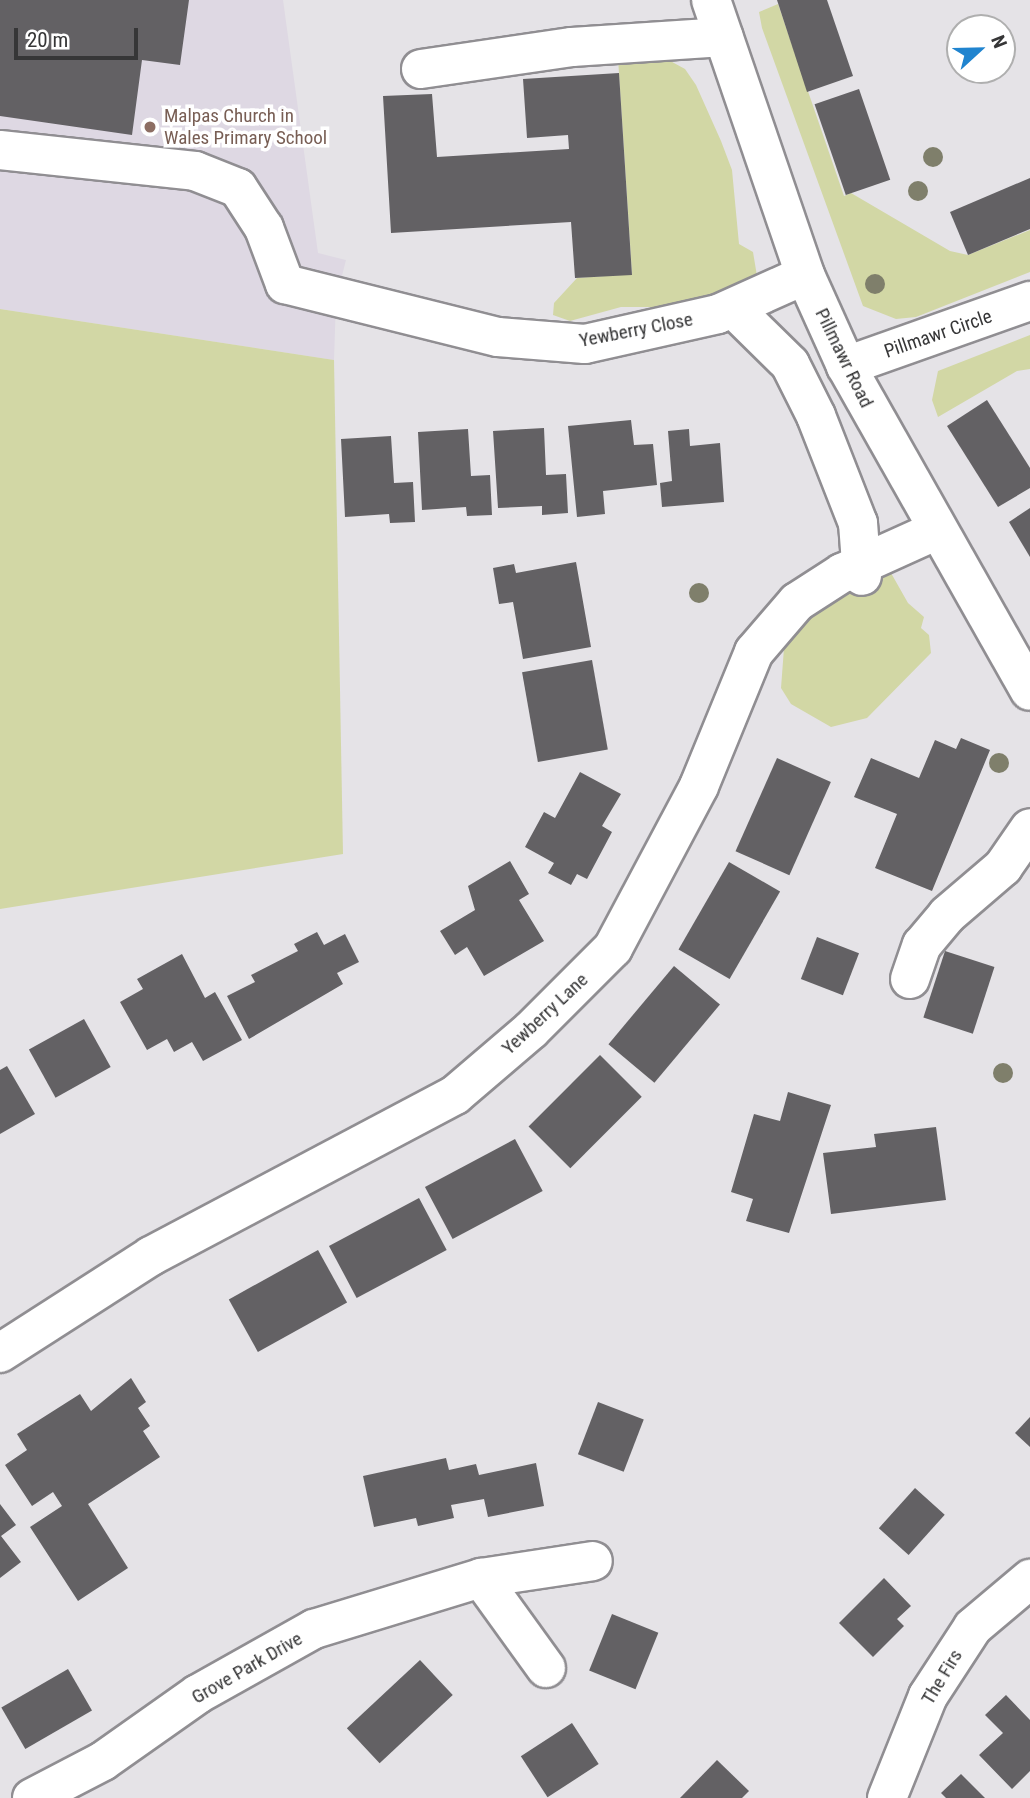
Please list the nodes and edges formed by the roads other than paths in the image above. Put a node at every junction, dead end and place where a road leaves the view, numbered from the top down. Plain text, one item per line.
1 (711, 0) edge
2 (724, 37) junction
3 (421, 69) dead end
4 (0, 150) edge
5 (805, 275) junction
6 (1030, 301) edge
7 (733, 308) junction
8 (846, 366) junction
9 (935, 531) junction
10 (861, 571) junction
11 (1030, 691) edge
12 (1030, 828) edge
13 (909, 979) dead end
14 (0, 1353) edge
15 (593, 1560) dead end
16 (481, 1578) junction
17 (1030, 1579) edge
18 (546, 1668) dead end
19 (32, 1798) edge
20 (887, 1798) edge

1 - 2 street, Pillmawr Road
2 - 3 street
2 - 5 street, Pillmawr Road
4 - 7 street, Yewberry Close
5 - 7 street, Yewberry Close
5 - 8 street, Pillmawr Road
6 - 8 street, Pillmawr Circle
7 - 10 street
8 - 9 street, Pillmawr Road
9 - 10 street, Yewberry Lane
9 - 11 street, Pillmawr Road
10 - 14 street, Yewberry Lane
12 - 13 street
15 - 16 street, Grove Park Drive
16 - 18 street
16 - 19 street, Grove Park Drive
17 - 20 street, The Firs

